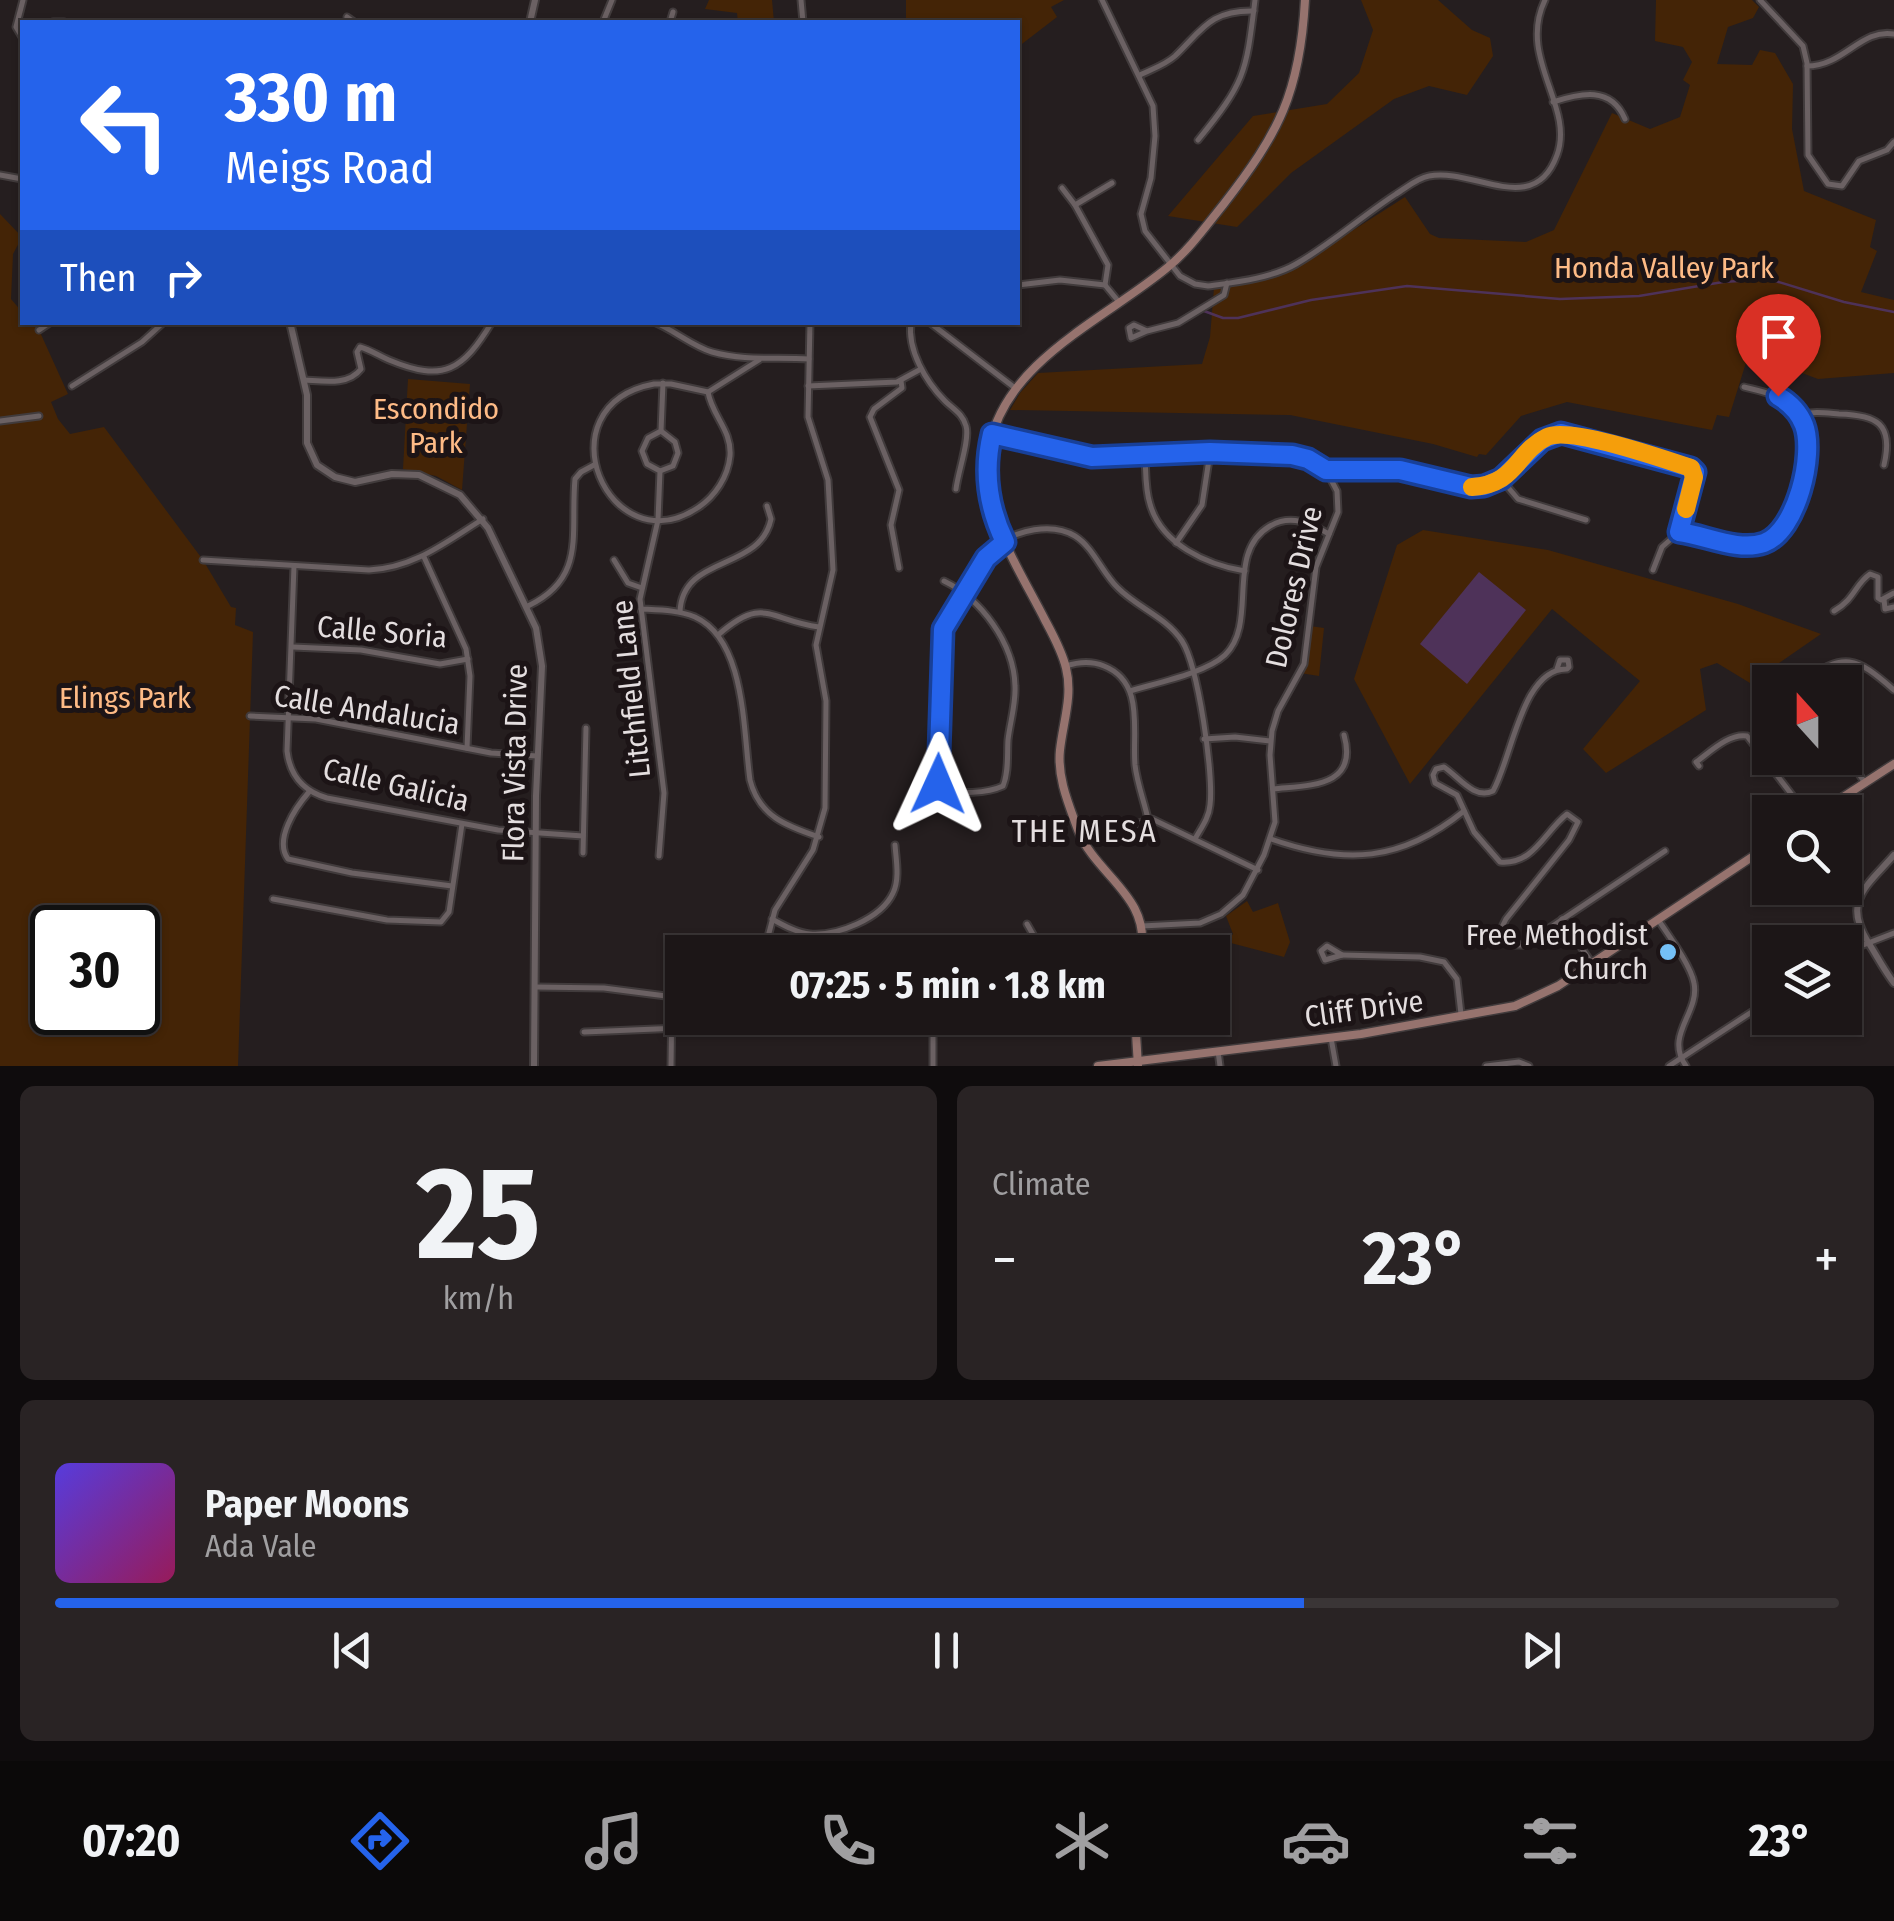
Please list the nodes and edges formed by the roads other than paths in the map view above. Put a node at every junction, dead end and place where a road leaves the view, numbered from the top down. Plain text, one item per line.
1 (23, 0) edge
2 (1102, 0) edge
3 (1255, 0) edge
4 (1305, 0) edge
5 (1545, 0) edge
6 (1760, 0) edge
7 (1254, 11) junction
8 (673, 12) dead end
9 (347, 17) dead end
10 (351, 20) edge
11 (671, 20) edge
12 (20, 34) edge
13 (1894, 34) edge
14 (1807, 66) junction
15 (1140, 75) junction
16 (1552, 102) junction
17 (1625, 119) dead end
18 (1198, 140) dead end
19 (1894, 142) edge
20 (1112, 183) dead end
21 (1062, 188) dead end
22 (1075, 204) junction
23 (1170, 265) junction
24 (1226, 283) junction
25 (1020, 285) edge
26 (1106, 285) junction
27 (1120, 304) junction
28 (46, 325) edge
29 (161, 325) edge
30 (291, 325) edge
31 (490, 325) edge
32 (662, 325) edge
33 (810, 325) edge
34 (911, 325) edge
35 (933, 325) edge
36 (38, 330) dead end
37 (1147, 331) dead end
38 (808, 359) junction
39 (759, 360) junction
40 (922, 369) junction
41 (304, 380) junction
42 (901, 381) junction
43 (663, 383) junction
44 (72, 386) dead end
45 (808, 386) junction
46 (1744, 387) dead end
47 (1015, 388) junction
48 (708, 392) junction
49 (38, 416) dead end
50 (1800, 416) junction
51 (0, 421) edge
52 (661, 431) junction
53 (992, 434) junction
54 (1210, 452) junction
55 (1145, 455) junction
56 (1884, 465) dead end
57 (594, 466) junction
58 (1326, 470) junction
59 (660, 471) junction
60 (1501, 479) junction
61 (956, 489) dead end
62 (767, 506) dead end
63 (483, 519) junction
64 (658, 520) junction
65 (1586, 520) dead end
66 (1679, 532) junction
67 (1328, 534) junction
68 (1005, 542) junction
69 (1176, 542) junction
70 (424, 557) junction
71 (203, 560) dead end
72 (614, 560) dead end
73 (294, 566) junction
74 (899, 568) dead end
75 (1654, 570) dead end
76 (1245, 571) junction
77 (944, 581) dead end
78 (642, 588) junction
79 (964, 592) junction
80 (1894, 593) edge
81 (1884, 599) junction
82 (528, 606) junction
83 (1894, 607) edge
84 (642, 609) junction
85 (1834, 611) dead end
86 (680, 612) junction
87 (819, 627) junction
88 (718, 635) junction
89 (292, 647) junction
90 (468, 660) junction
91 (1828, 665) edge
92 (1066, 666) junction
93 (1557, 669) dead end
94 (1195, 670) junction
95 (1894, 690) edge
96 (1130, 691) junction
97 (250, 716) dead end
98 (290, 718) junction
99 (586, 728) dead end
100 (1344, 735) dead end
101 (1204, 739) junction
102 (1270, 741) junction
103 (467, 748) junction
104 (536, 756) junction
105 (1894, 764) edge
106 (1699, 766) dead end
107 (1859, 775) edge
108 (1865, 784) junction
109 (1272, 789) junction
110 (310, 791) junction
111 (1792, 795) edge
112 (1847, 795) edge
113 (1464, 811) junction
114 (1148, 819) junction
115 (462, 824) junction
116 (535, 835) junction
117 (583, 836) junction
118 (819, 836) junction
119 (1195, 839) junction
120 (1270, 839) junction
121 (1083, 840) junction
122 (895, 845) dead end
123 (1666, 852) dead end
124 (584, 853) dead end
125 (1894, 855) edge
126 (658, 856) dead end
127 (1752, 857) edge
128 (1258, 870) junction
129 (452, 886) junction
130 (274, 899) dead end
131 (1657, 918) junction
132 (772, 919) junction
133 (1562, 919) junction
134 (1028, 924) dead end
135 (1142, 926) junction
136 (1894, 933) edge
137 (768, 935) edge
138 (1036, 935) edge
139 (1142, 935) edge
140 (1868, 943) junction
141 (1862, 945) edge
142 (1342, 956) dead end
143 (1592, 963) junction
144 (1894, 983) edge
145 (536, 986) junction
146 (665, 995) edge
147 (1752, 1012) edge
148 (1461, 1017) junction
149 (665, 1028) edge
150 (584, 1032) dead end
151 (672, 1035) edge
152 (933, 1035) edge
153 (1136, 1035) edge
154 (1331, 1038) junction
155 (1218, 1051) junction
156 (1680, 1058) junction
157 (1138, 1063) edge
158 (534, 1066) edge
159 (671, 1066) edge
160 (933, 1066) edge
161 (1098, 1066) edge
162 (1220, 1066) edge
163 (1336, 1066) edge
164 (1486, 1066) edge
165 (1528, 1066) edge
166 (1669, 1066) edge
167 (1686, 1066) edge

1 - 12 street
2 - 15 street
3 - 7 street
4 - 23 main road
5 - 16 street
6 - 14 street
7 - 15 street
7 - 18 street
8 - 11 street
9 - 10 street
13 - 14 street
14 - 19 street
15 - 23 street
16 - 17 street
16 - 24 street
20 - 22 street
21 - 22 street
22 - 26 street
23 - 24 street
23 - 27 main road
24 - 37 street
25 - 26 street
26 - 27 street
27 - 47 main road
28 - 36 street
29 - 44 street
30 - 41 street
31 - 41 street
32 - 39 street
33 - 38 street
34 - 40 street
35 - 47 street
38 - 39 street
38 - 45 street
39 - 48 street
40 - 42 street
40 - 61 street
41 - 63 street, Flora Vista Drive
42 - 45 street
42 - 74 street
43 - 48 street
43 - 52 street
43 - 57 street
45 - 87 street
46 - 50 street
47 - 53 main road
48 - 64 street
49 - 51 street
50 - 56 street
50 - 66 street
52 - 59 street
52 - 59 street
53 - 55 street
53 - 68 main road
54 - 55 street
54 - 58 street
54 - 69 street
55 - 69 street
57 - 64 street
57 - 82 street
58 - 60 street
58 - 67 street, Dolores Drive
59 - 64 street, Litchfield Lane
60 - 65 street
60 - 66 street
62 - 86 street
63 - 70 street
63 - 82 street, Flora Vista Drive
64 - 78 street, Litchfield Lane
66 - 75 street
67 - 76 street
67 - 102 street, Dolores Drive
68 - 79 street
68 - 92 main road
68 - 94 street
69 - 76 street
70 - 73 street
70 - 90 street
71 - 73 street
72 - 78 street
73 - 89 street, Calle Galicia
76 - 94 street
77 - 79 street
78 - 84 street, Litchfield Lane
79 - 79 street
80 - 81 street
81 - 83 street
81 - 85 street
82 - 104 street, Flora Vista Drive
84 - 86 street
84 - 126 street, Litchfield Lane
86 - 88 street
87 - 88 street
87 - 118 street
88 - 118 street
89 - 90 street, Calle Soria
89 - 98 street, Calle Galicia
90 - 103 street
91 - 95 street
92 - 96 street
92 - 121 main road
93 - 113 street
94 - 96 street
94 - 101 street
96 - 114 street
97 - 98 street, Calle Andalucia
98 - 103 street, Calle Andalucia
98 - 110 street, Calle Galicia
99 - 117 street
100 - 109 street
101 - 102 street
101 - 119 street
102 - 109 street, Dolores Drive
103 - 104 street, Calle Andalucia
104 - 116 street, Flora Vista Drive
105 - 108 main road
106 - 111 street
107 - 108 street
108 - 112 main road
109 - 120 street, Dolores Drive
110 - 115 street, Calle Galicia
110 - 129 street
113 - 120 street
113 - 133 street
114 - 119 street
114 - 121 street
115 - 116 street, Calle Galicia
115 - 129 street
116 - 117 street, Calle Galicia
116 - 145 street, Flora Vista Drive
117 - 124 street
118 - 132 street
119 - 128 street
120 - 128 street, Dolores Drive
121 - 135 main road
122 - 132 street
123 - 133 street
125 - 140 street
127 - 131 main road, Cliff Drive
128 - 135 street, Dolores Drive
129 - 130 street
131 - 143 main road, Cliff Drive
131 - 156 street
132 - 137 street
133 - 143 street
134 - 138 street
135 - 139 main road
136 - 140 street
140 - 141 street
140 - 144 street
142 - 148 street
143 - 148 main road, Cliff Drive
145 - 146 street
145 - 158 street, Flora Vista Drive
147 - 156 street
148 - 154 main road, Cliff Drive
149 - 150 street
151 - 159 street
152 - 160 street
153 - 157 main road
154 - 155 main road, Cliff Drive
154 - 163 street
155 - 157 main road, Cliff Drive
155 - 162 street
156 - 166 street
156 - 167 street
157 - 161 main road, Cliff Drive
164 - 165 street

